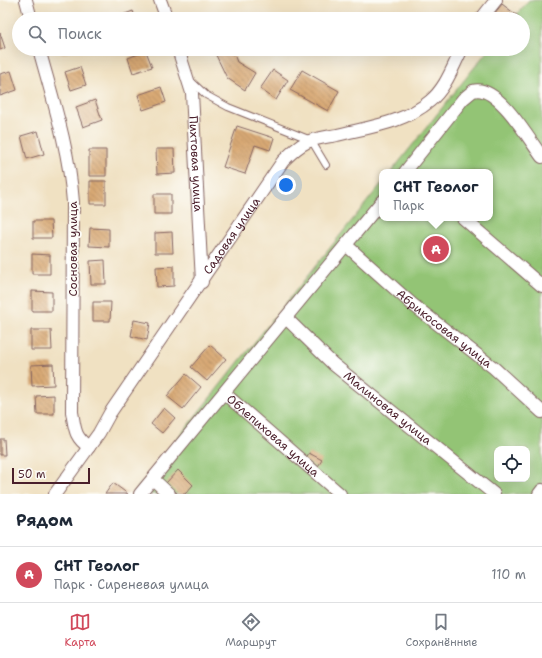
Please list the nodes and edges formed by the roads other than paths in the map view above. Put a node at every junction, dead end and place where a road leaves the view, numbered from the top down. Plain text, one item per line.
1 (26, 0) edge
2 (160, 0) edge
3 (496, 0) edge
4 (29, 12) edge
5 (164, 12) edge
6 (487, 12) edge
7 (41, 56) edge
8 (180, 56) edge
9 (459, 56) edge
10 (188, 78) junction
11 (311, 140) junction
12 (542, 157) edge
13 (326, 165) dead end
14 (409, 169) edge
15 (379, 205) edge
16 (467, 221) edge
17 (346, 244) junction
18 (202, 282) junction
19 (542, 286) edge
20 (286, 318) junction
21 (224, 393) junction
22 (542, 412) edge
23 (89, 447) junction
24 (153, 479) junction
25 (542, 490) edge
26 (55, 494) edge
27 (140, 494) edge
28 (169, 494) edge
29 (340, 494) edge
30 (494, 494) edge
31 (539, 494) edge

1 - 4 street
2 - 5 street
3 - 6 street
7 - 23 street, Сосновая улица
8 - 10 street, Пихтовая улица
9 - 11 street, Садовая улица
10 - 11 lane
10 - 18 street, Пихтовая улица
11 - 13 lane
11 - 18 street, Садовая улица
12 - 14 street
15 - 17 street
16 - 19 street
17 - 20 street
17 - 22 street, Абрикосовая улица
18 - 23 street, Садовая улица
20 - 21 street
20 - 30 street, Малиновая улица
21 - 24 street
21 - 29 street, Облепиховая улица
23 - 26 street, Садовая улица
24 - 27 street
24 - 28 street
25 - 31 street

